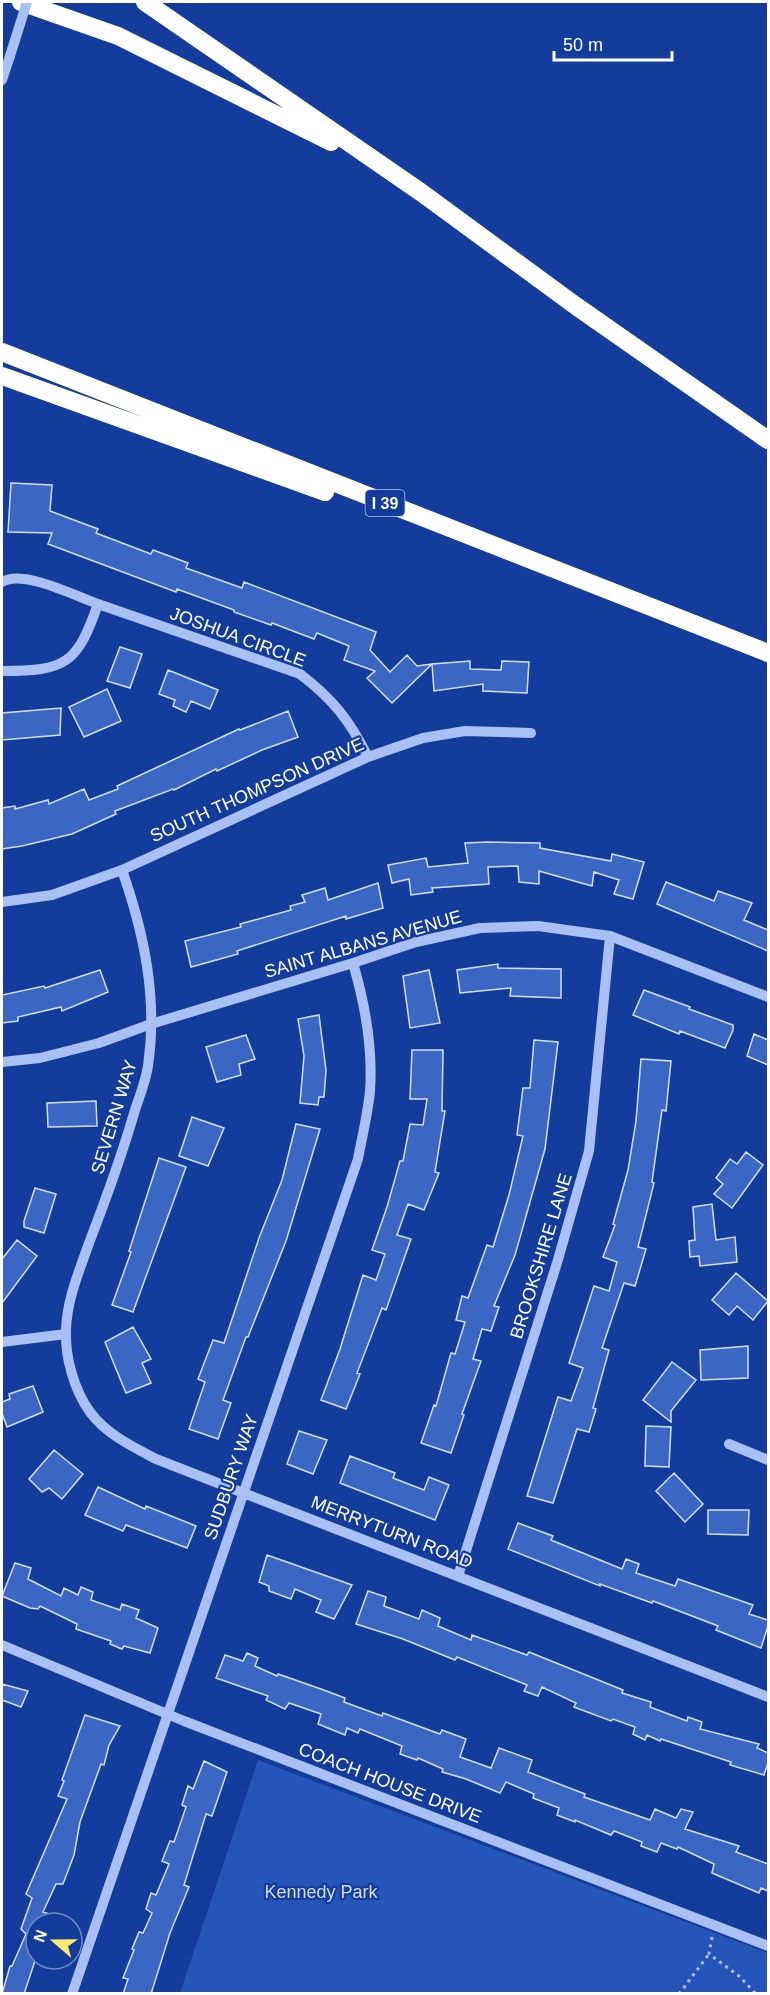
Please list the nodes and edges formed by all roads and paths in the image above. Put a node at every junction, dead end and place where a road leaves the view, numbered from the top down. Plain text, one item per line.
1 (21, 2) edge
2 (27, 2) edge
3 (145, 2) edge
4 (2, 80) edge
5 (392, 172) junction
6 (2, 352) edge
7 (2, 376) edge
8 (768, 440) edge
9 (2, 582) edge
10 (98, 604) junction
11 (719, 634) junction
12 (768, 652) edge
13 (2, 671) edge
14 (531, 733) dead end
15 (368, 757) junction
16 (122, 870) junction
17 (2, 902) edge
18 (610, 936) junction
19 (353, 963) junction
20 (768, 997) edge
21 (151, 1024) junction
22 (2, 1062) edge
23 (66, 1334) junction
24 (2, 1342) edge
25 (729, 1444) dead end
26 (768, 1460) edge
27 (244, 1492) junction
28 (458, 1576) junction
29 (2, 1645) edge
30 (768, 1697) edge
31 (166, 1714) junction
32 (715, 1925) junction
33 (768, 1946) edge
34 (709, 1954) junction
35 (72, 1994) edge
36 (679, 1994) edge
37 (756, 1994) edge

1 - 5 highway
2 - 4 street, bridge
3 - 5 highway
5 - 8 highway
6 - 11 highway, I 39
7 - 11 highway
9 - 10 street, JOSHUA CIRCLE
10 - 13 street
10 - 15 street, JOSHUA CIRCLE
11 - 12 highway, I 39
14 - 15 street, SOUTH THOMPSON DRIVE
15 - 16 street, SOUTH THOMPSON DRIVE
16 - 17 street, SOUTH THOMPSON DRIVE
16 - 21 street, SEVERN WAY
18 - 19 street, SAINT ALBANS AVENUE
18 - 20 street, SAINT ALBANS AVENUE
18 - 28 street, BROOKSHIRE LANE
19 - 21 street, SAINT ALBANS AVENUE
19 - 27 street, SUDBURY WAY
21 - 22 street, SAINT ALBANS AVENUE
21 - 23 street, SEVERN WAY
23 - 24 street
23 - 27 street, MERRYTURN ROAD
25 - 26 street
27 - 28 street, MERRYTURN ROAD
27 - 31 street, SUDBURY WAY
28 - 30 street, MERRYTURN ROAD
29 - 31 street, COACH HOUSE DRIVE
31 - 32 street, COACH HOUSE DRIVE
31 - 35 street, SUDBURY WAY
32 - 33 street, COACH HOUSE DRIVE
32 - 34 path
34 - 36 path
34 - 37 path

